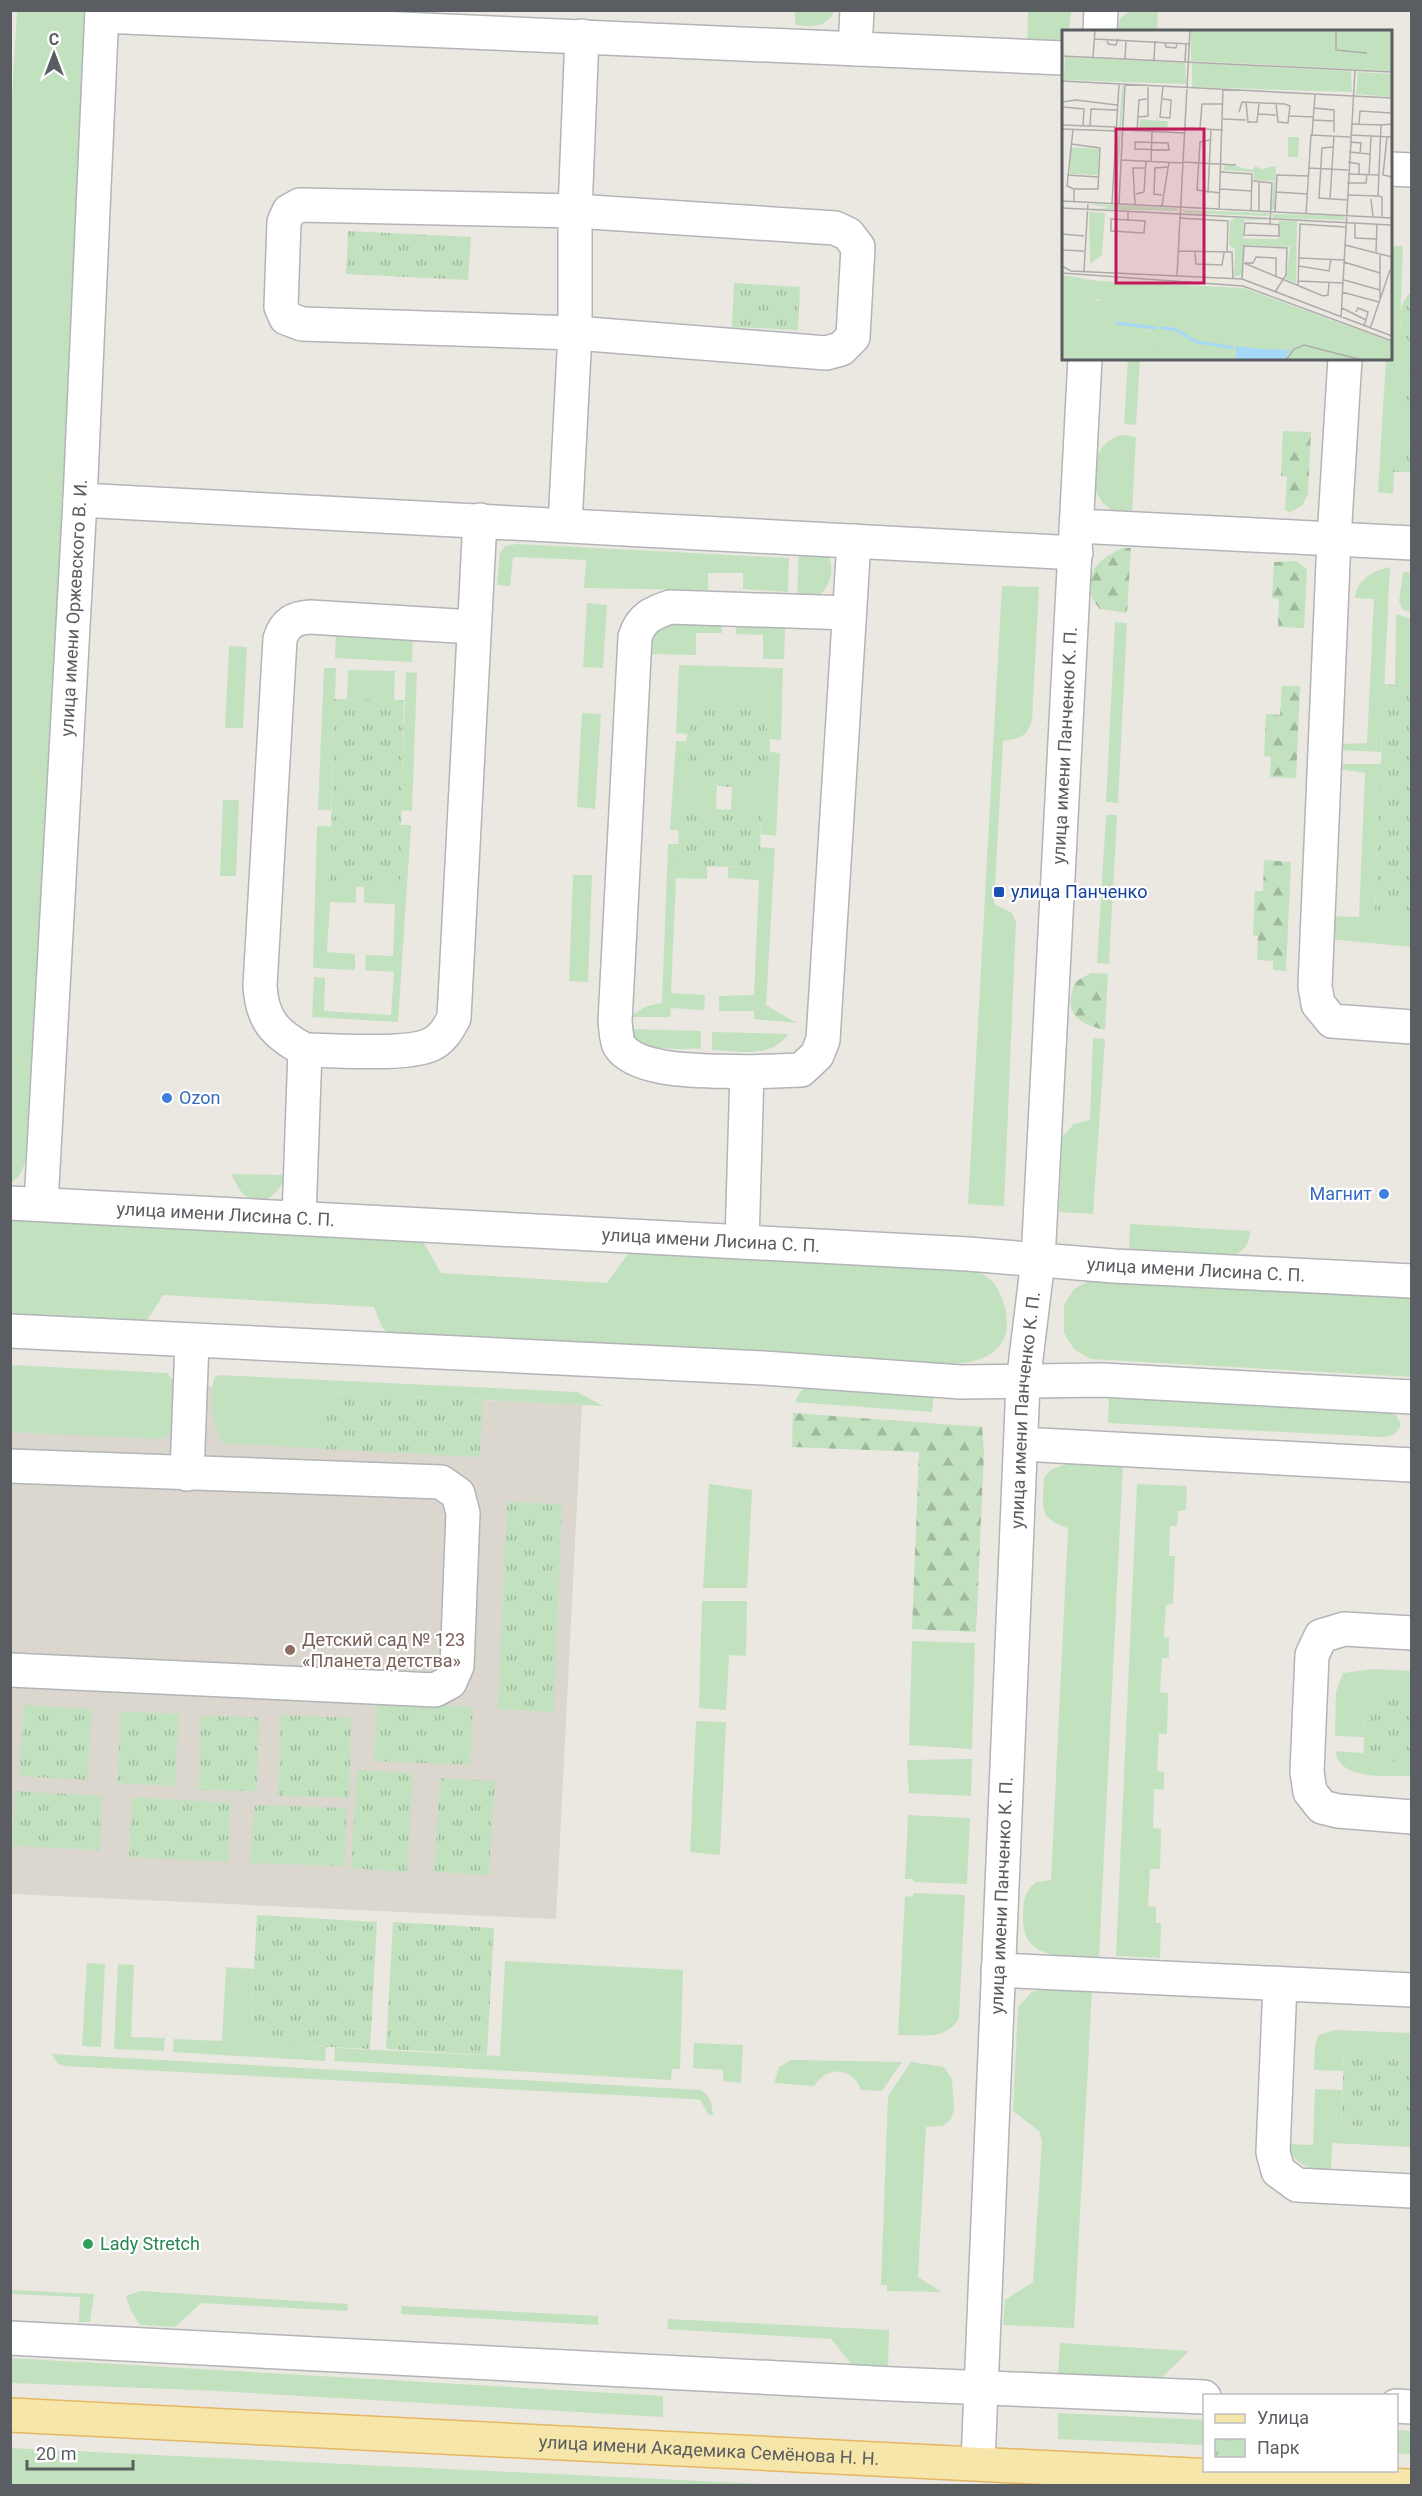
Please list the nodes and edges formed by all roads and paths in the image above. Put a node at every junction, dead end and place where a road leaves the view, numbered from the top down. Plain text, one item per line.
1 (857, 10) edge
2 (1101, 10) edge
3 (102, 13) edge
4 (333, 18) edge
5 (1100, 30) edge
6 (582, 36) junction
7 (855, 49) junction
8 (1062, 58) edge
9 (1392, 169) edge
10 (1412, 171) edge
11 (575, 211) junction
12 (575, 333) junction
13 (1084, 360) edge
14 (1345, 360) edge
15 (80, 500) junction
16 (480, 520) junction
17 (565, 525) junction
18 (1077, 539) junction
19 (1334, 539) junction
20 (854, 541) junction
21 (1412, 543) edge
22 (849, 613) junction
23 (473, 627) junction
24 (1412, 1027) edge
25 (305, 1050) junction
26 (747, 1072) junction
27 (26, 1204) edge
28 (298, 1217) junction
29 (742, 1242) junction
30 (1038, 1260) junction
31 (1412, 1281) edge
32 (10, 1331) edge
33 (192, 1341) junction
34 (1023, 1383) junction
35 (1412, 1397) edge
36 (1021, 1444) junction
37 (1412, 1465) edge
38 (10, 1466) edge
39 (187, 1474) junction
40 (1412, 1633) edge
41 (10, 1670) edge
42 (1412, 1817) edge
43 (998, 1970) junction
44 (1280, 1984) junction
45 (1412, 1990) edge
46 (1412, 2191) edge
47 (10, 2338) edge
48 (981, 2388) junction
49 (1203, 2397) edge
50 (10, 2415) edge
51 (978, 2462) junction
52 (1409, 2486) edge

1 - 7 street
2 - 5 street
3 - 4 street
3 - 15 street, улица имени Оржевского В. И.
4 - 6 street
6 - 7 street
6 - 11 street
7 - 8 street
9 - 10 street
11 - 12 street
11 - 12 street
11 - 12 street
12 - 17 street
13 - 18 street, улица имени Панченко К. П.
14 - 19 street
15 - 16 street
15 - 27 street, улица имени Оржевского В. И.
16 - 17 street
16 - 23 street
17 - 20 street
18 - 19 street
18 - 20 street
18 - 30 street, улица имени Панченко К. П.
19 - 21 street
19 - 24 street
20 - 22 street
22 - 26 street
22 - 26 street
23 - 25 street
23 - 25 street
25 - 28 street
26 - 29 street
27 - 28 street, улица имени Лисина С. П.
28 - 29 street, улица имени Лисина С. П.
29 - 30 street, улица имени Лисина С. П.
30 - 31 street, улица имени Лисина С. П.
30 - 34 street, улица имени Панченко К. П.
32 - 33 street
33 - 34 street
33 - 39 street
34 - 35 street
34 - 36 street, улица имени Панченко К. П.
36 - 37 street
36 - 43 street, улица имени Панченко К. П.
38 - 39 street
39 - 41 street
40 - 42 street
43 - 44 street
43 - 48 street, улица имени Панченко К. П.
44 - 45 street
44 - 46 street
47 - 48 street
48 - 49 street
48 - 51 street, улица имени Панченко К. П.
50 - 51 main road, улица имени Академика Семёнова Н. Н.
51 - 52 main road, улица имени Академика Семёнова Н. Н.

